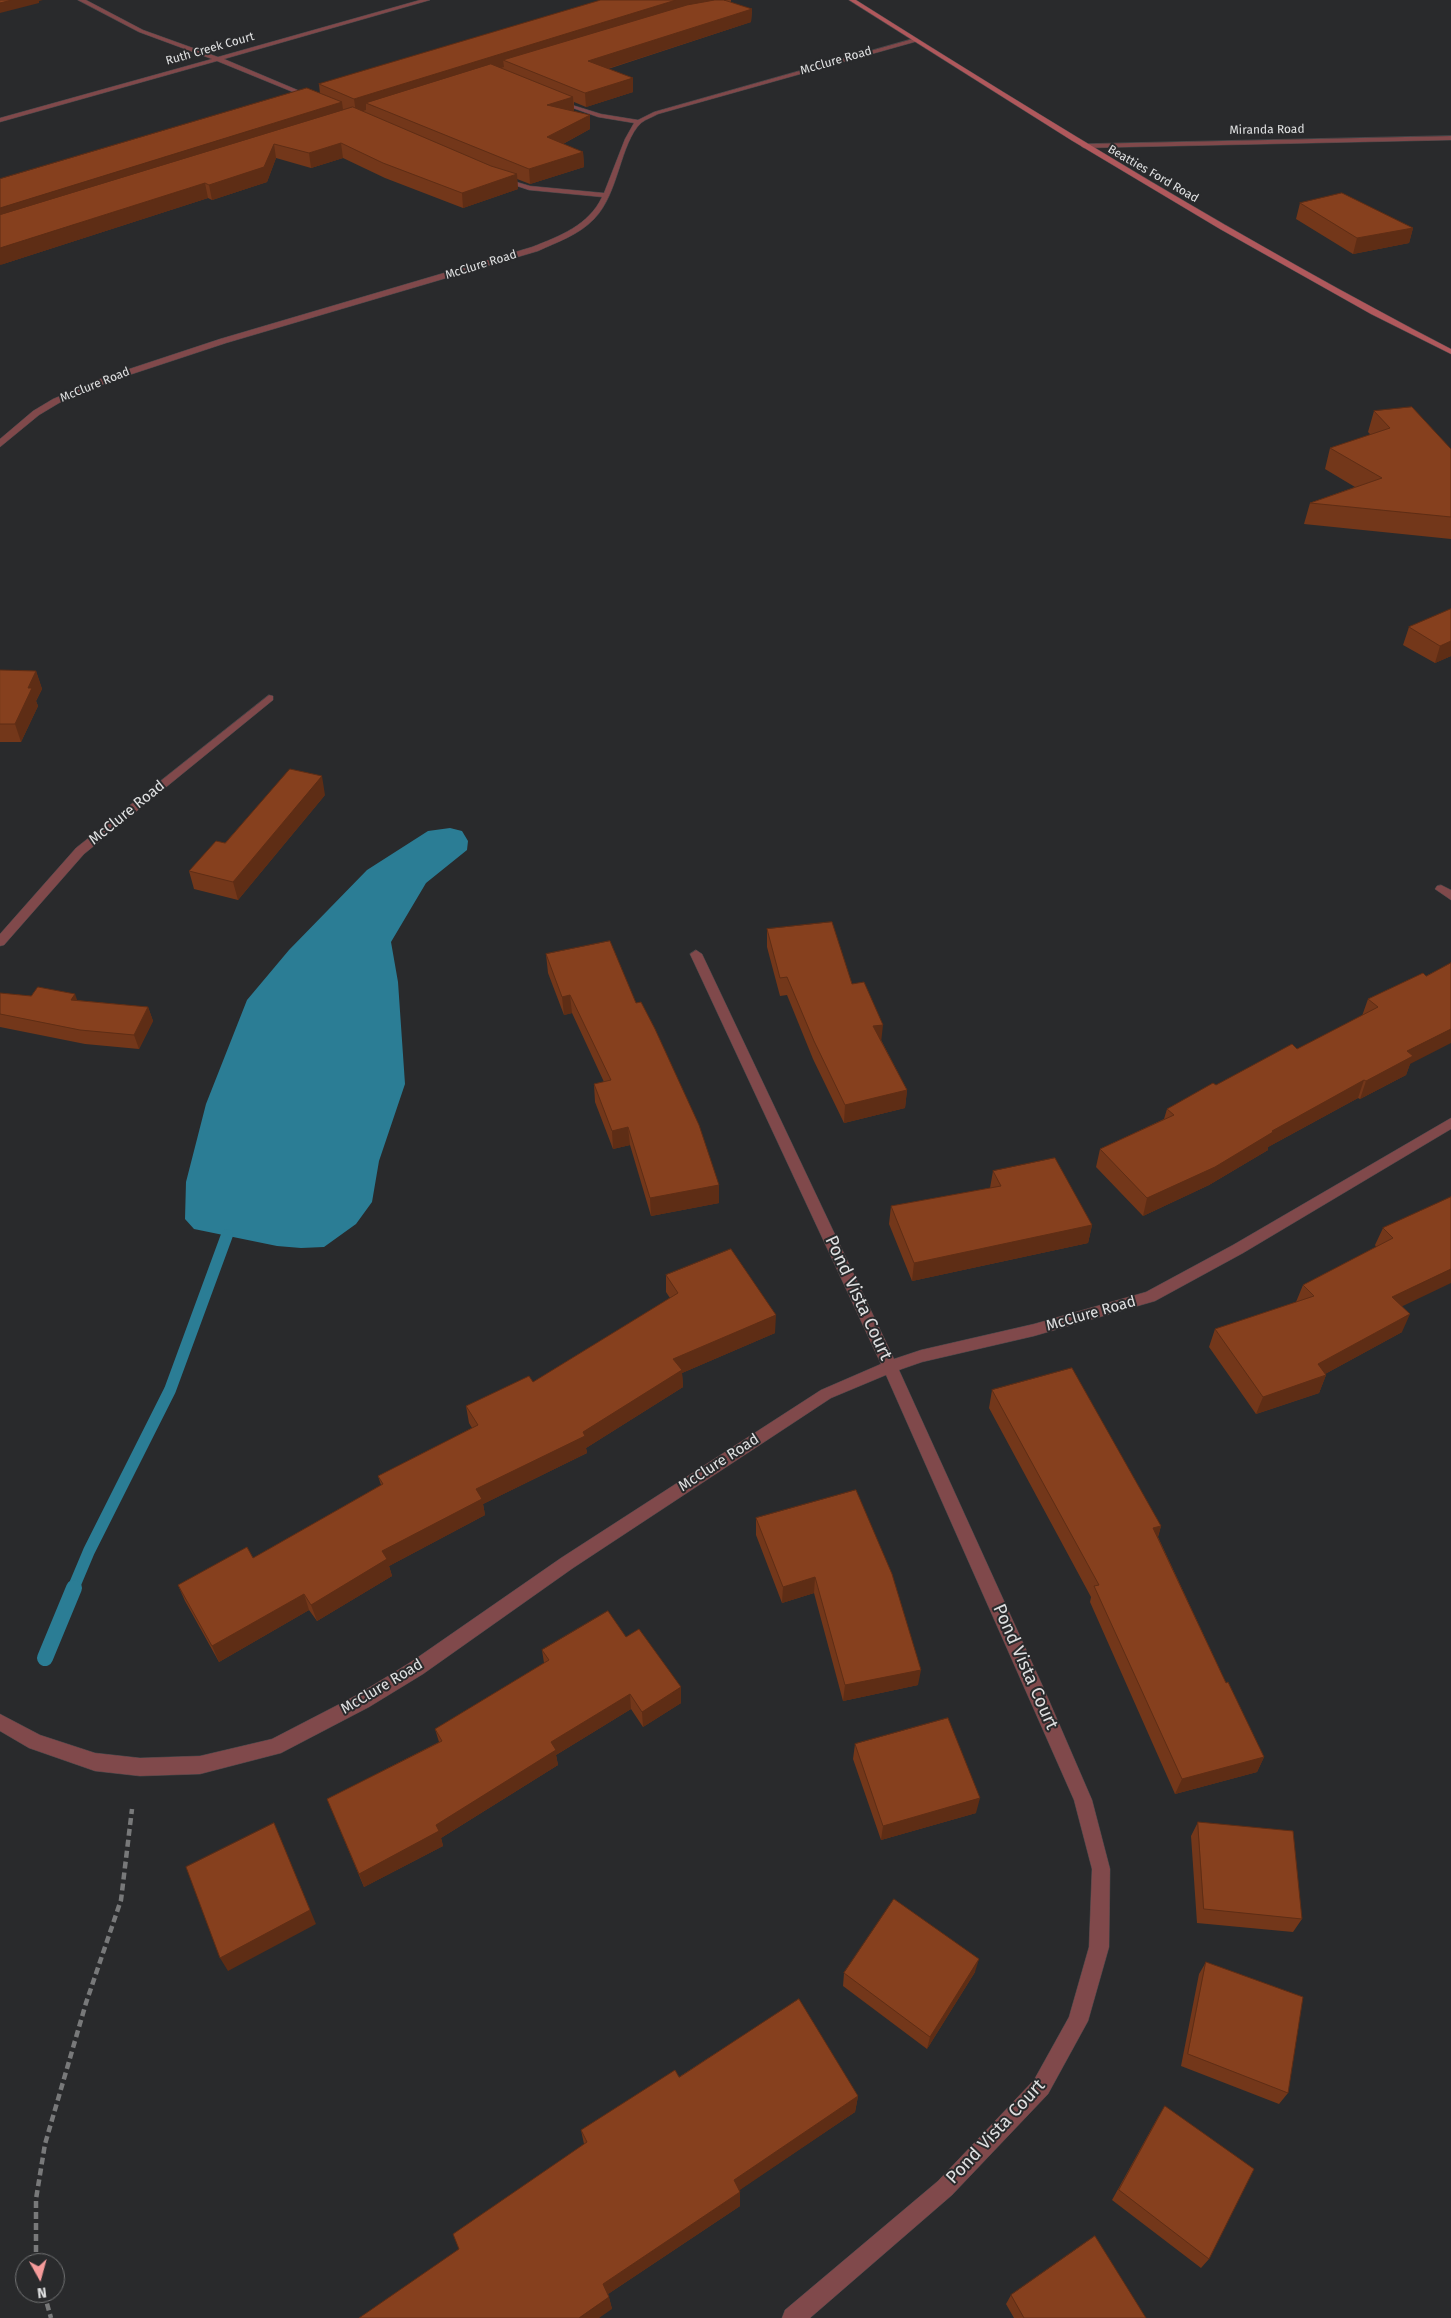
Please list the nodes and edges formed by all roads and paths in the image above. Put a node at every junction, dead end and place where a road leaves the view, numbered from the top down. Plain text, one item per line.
1 (81, 0) edge
2 (427, 0) edge
3 (852, 0) edge
4 (916, 40) junction
5 (218, 59) junction
6 (548, 97) edge
7 (320, 102) edge
8 (0, 120) edge
9 (639, 122) junction
10 (1451, 138) edge
11 (1084, 146) junction
12 (496, 177) edge
13 (607, 195) junction
14 (1451, 352) edge
15 (0, 444) edge
16 (269, 698) dead end
17 (0, 942) edge
18 (696, 954) dead end
19 (1451, 1123) edge
20 (890, 1367) junction
21 (0, 1722) edge
22 (132, 1809) dead end
23 (36, 2253) edge
24 (47, 2303) edge
25 (51, 2318) edge
26 (793, 2318) edge

1 - 5 street
2 - 5 street, Ruth Creek Court
3 - 4 main road, Beatties Ford Road
4 - 9 street, McClure Road
4 - 11 main road, Beatties Ford Road
5 - 7 street
5 - 8 street, Ruth Creek Court
6 - 9 street
9 - 13 street, McClure Road
10 - 11 street, Miranda Road
11 - 14 main road, Beatties Ford Road
12 - 13 street
13 - 15 street, McClure Road
16 - 17 street, McClure Road
18 - 20 street, Pond Vista Court
19 - 20 street, McClure Road
20 - 21 street, McClure Road
20 - 26 street, Pond Vista Court
22 - 23 path
24 - 25 path

